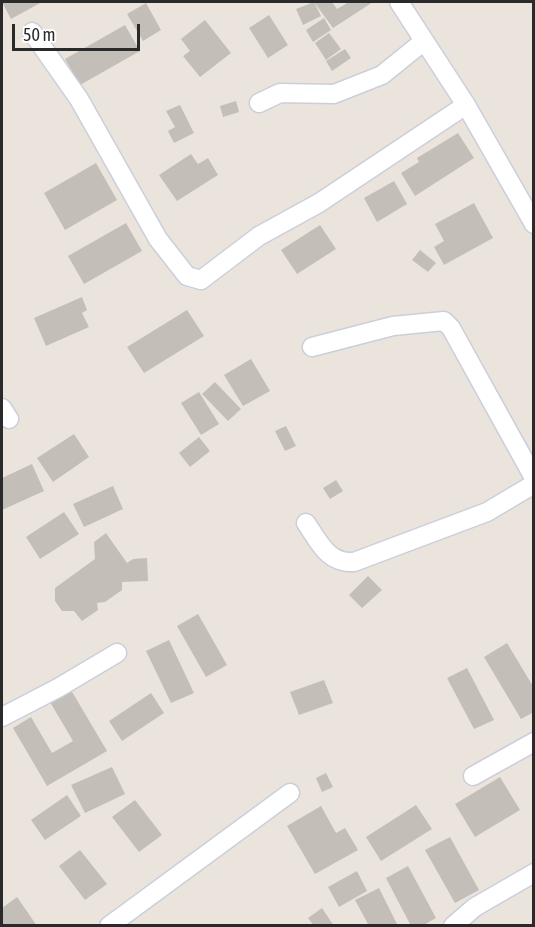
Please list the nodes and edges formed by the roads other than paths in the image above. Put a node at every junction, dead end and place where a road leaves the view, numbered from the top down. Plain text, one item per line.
1 (399, 2) edge
2 (32, 32) dead end
3 (424, 41) junction
4 (259, 103) dead end
5 (466, 105) junction
6 (534, 224) edge
7 (312, 346) dead end
8 (534, 478) edge
9 (534, 484) edge
10 (306, 523) dead end
11 (117, 653) dead end
12 (2, 717) edge
13 (534, 742) edge
14 (473, 776) dead end
15 (290, 793) dead end
16 (534, 873) edge
17 (109, 926) edge
18 (453, 926) edge

1 - 3 street
2 - 5 street
3 - 4 street
3 - 5 street
5 - 6 street
7 - 8 street
9 - 10 street
11 - 12 street
13 - 14 street
15 - 17 street
16 - 18 street

